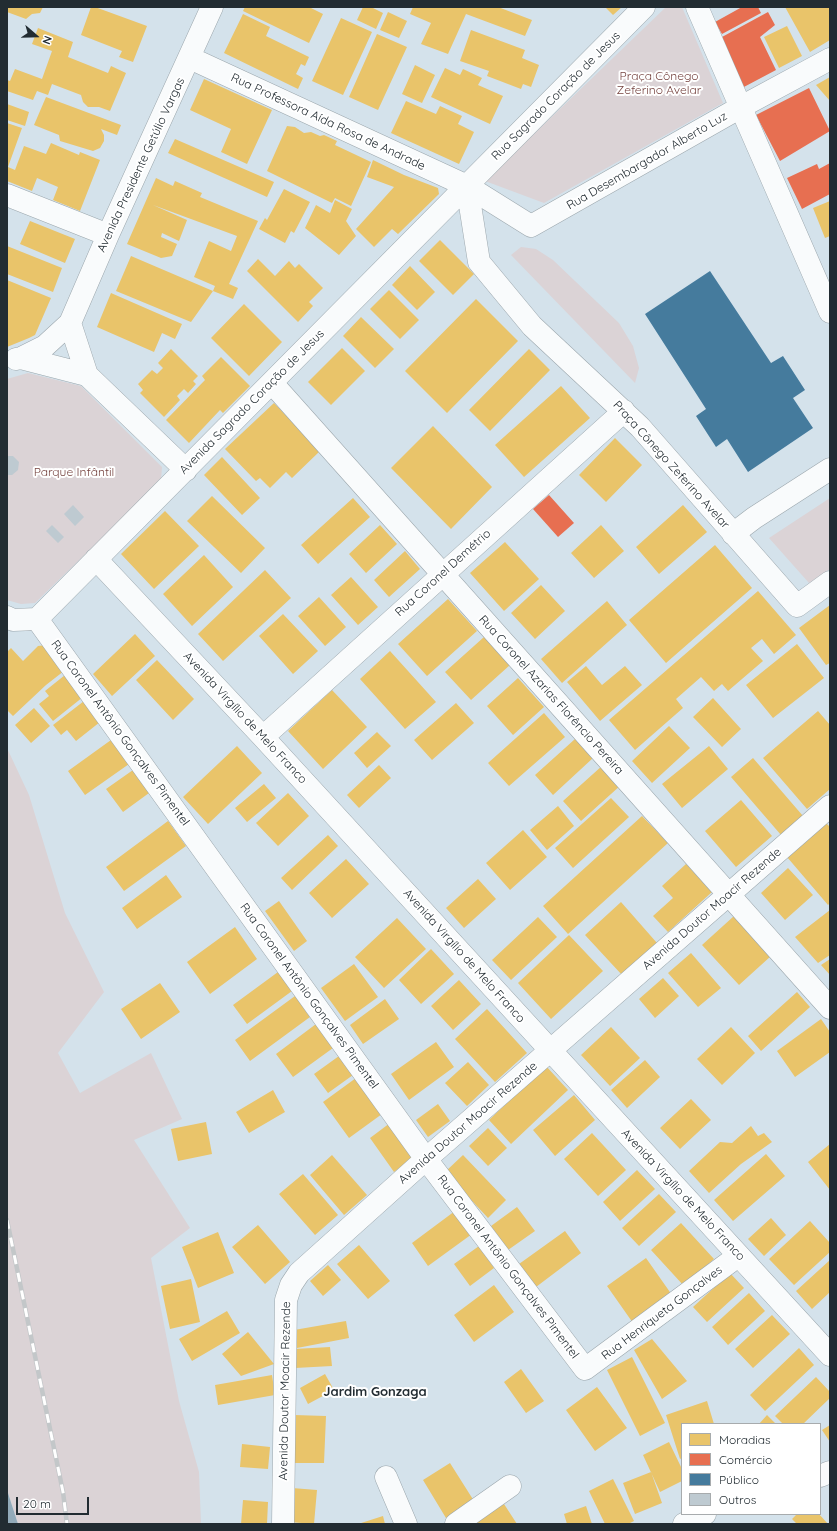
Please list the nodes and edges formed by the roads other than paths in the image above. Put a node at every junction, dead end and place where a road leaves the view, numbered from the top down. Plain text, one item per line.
1 (212, 7) edge
2 (644, 7) edge
3 (697, 7) edge
4 (190, 58) junction
5 (830, 59) edge
6 (741, 107) junction
7 (467, 186) junction
8 (7, 195) edge
9 (108, 235) junction
10 (830, 312) edge
11 (70, 323) junction
12 (14, 360) edge
13 (87, 375) junction
14 (272, 383) junction
15 (624, 411) junction
16 (830, 469) edge
17 (186, 470) junction
18 (733, 534) junction
19 (96, 559) junction
20 (442, 574) junction
21 (830, 582) edge
22 (7, 616) edge
23 (37, 619) junction
24 (263, 736) junction
25 (830, 806) edge
26 (728, 894) junction
27 (830, 1008) edge
28 (550, 1051) junction
29 (426, 1159) junction
30 (738, 1256) junction
31 (830, 1355) edge
32 (585, 1369) joint
33 (386, 1477) dead end
34 (510, 1486) dead end
35 (703, 1515) edge
36 (283, 1524) edge
37 (406, 1524) edge
38 (456, 1524) edge
39 (684, 1524) edge

1 - 4 street, Avenida Presidente Getúlio Vargas
2 - 7 street, Rua Sagrado Coração de Jesus
3 - 6 street
4 - 7 street, Rua Professora Aída Rosa de Andrade
4 - 9 street, Avenida Presidente Getúlio Vargas
5 - 6 street, Rua Desembargador Alberto Luz
6 - 7 street, Rua Desembargador Alberto Luz
6 - 10 street
7 - 14 street, Avenida Sagrado Coração de Jesus
7 - 15 street, Praça Cônego Zeferino Avelar
8 - 9 street
9 - 11 street, Avenida Presidente Getúlio Vargas
11 - 12 street, Avenida Presidente Getúlio Vargas
11 - 13 street
12 - 13 street
13 - 17 street
14 - 17 street, Avenida Sagrado Coração de Jesus
14 - 20 street, Rua Coronel Azarias Florêncio Pereira
15 - 18 street, Praça Cônego Zeferino Avelar
15 - 20 street, Rua Coronel Demétrio
16 - 18 street, Praça Cônego Zeferino Avelar
17 - 19 street, Avenida Sagrado Coração de Jesus
18 - 21 street, Praça Cônego Zeferino Avelar
19 - 23 street, Avenida Sagrado Coração de Jesus
19 - 24 street, Avenida Virgílio de Melo Franco
20 - 24 street, Rua Coronel Demétrio
20 - 26 street, Rua Coronel Azarias Florêncio Pereira
22 - 23 street
23 - 29 street, Rua Coronel Antônio Gonçalves Pimentel
24 - 28 street, Avenida Virgílio de Melo Franco
25 - 26 street, Avenida Doutor Moacir Rezende
26 - 27 street, Rua Coronel Azarias Florêncio Pereira
26 - 28 street, Avenida Doutor Moacir Rezende
28 - 29 street, Avenida Doutor Moacir Rezende
28 - 30 street, Avenida Virgílio de Melo Franco
29 - 32 street, Rua Coronel Antônio Gonçalves Pimentel
29 - 36 street, Avenida Doutor Moacir Rezende
30 - 31 street, Avenida Virgílio de Melo Franco
30 - 32 street, Rua Henriqueta Gonçalves
33 - 37 street
34 - 38 street
35 - 39 street

